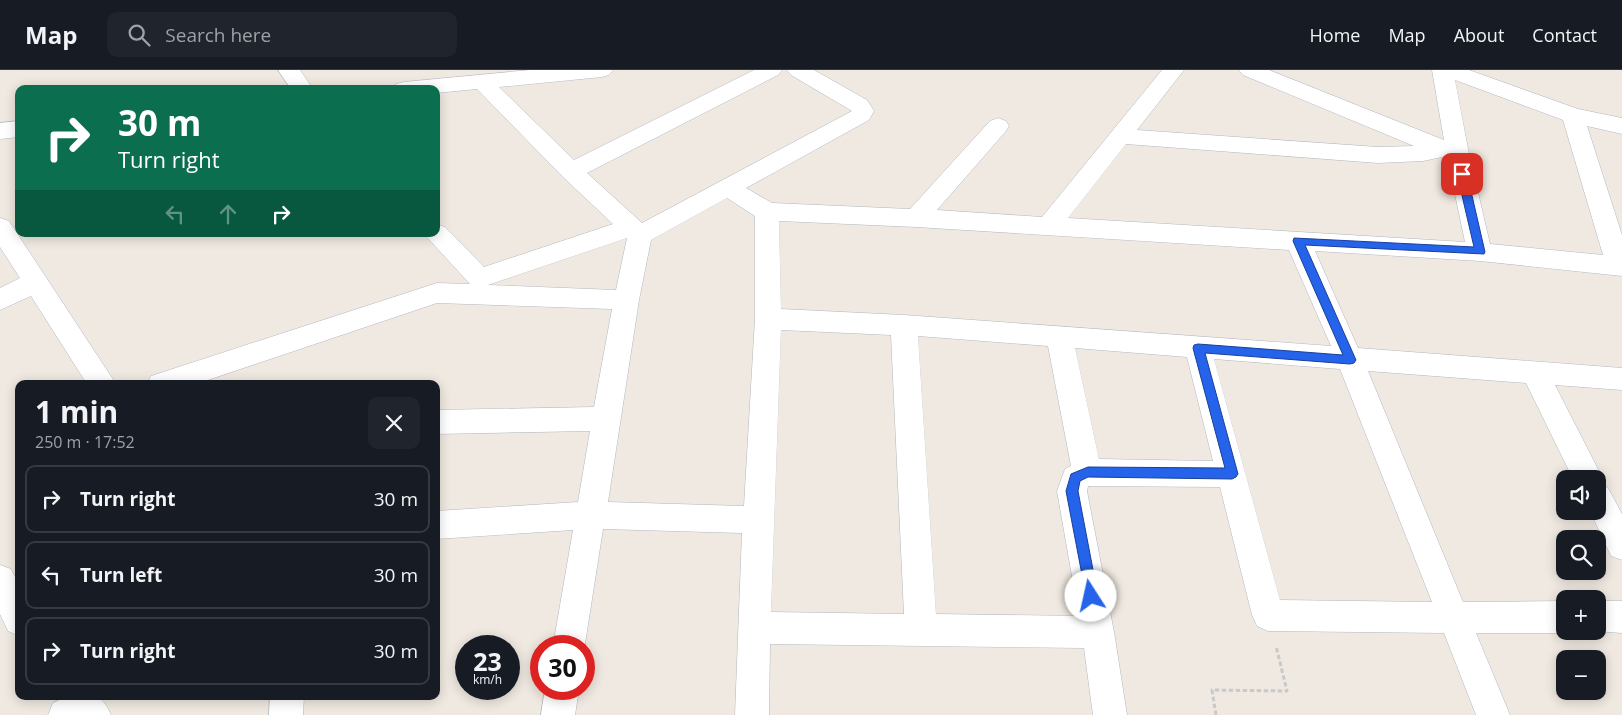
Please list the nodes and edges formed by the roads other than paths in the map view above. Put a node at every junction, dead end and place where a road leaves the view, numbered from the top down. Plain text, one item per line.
1 (290, 70) edge
2 (602, 70) edge
3 (771, 70) edge
4 (798, 70) edge
5 (1173, 70) edge
6 (1250, 70) edge
7 (1443, 70) edge
8 (1448, 70) edge
9 (481, 81) junction
10 (299, 85) edge
11 (440, 85) edge
12 (1574, 115) junction
13 (998, 126) dead end
14 (1622, 126) edge
15 (15, 129) edge
16 (0, 131) edge
17 (1120, 136) junction
18 (1450, 151) junction
19 (571, 171) junction
20 (726, 187) junction
21 (767, 212) junction
22 (916, 218) junction
23 (1048, 226) junction
24 (0, 227) edge
25 (636, 231) junction
26 (440, 237) edge
27 (1298, 241) junction
28 (1480, 252) junction
29 (1620, 266) edge
30 (479, 278) junction
31 (35, 282) junction
32 (437, 293) junction
33 (0, 300) edge
34 (626, 300) junction
35 (768, 319) junction
36 (904, 325) junction
37 (1059, 337) junction
38 (1198, 348) junction
39 (1350, 360) junction
40 (1536, 373) junction
41 (1622, 379) edge
42 (99, 380) edge
43 (174, 380) edge
44 (606, 419) junction
45 (440, 422) edge
46 (1584, 470) edge
47 (1088, 472) junction
48 (1232, 474) junction
49 (1606, 513) edge
50 (591, 515) junction
51 (758, 520) junction
52 (440, 526) edge
53 (1622, 546) edge
54 (0, 581) edge
55 (15, 612) edge
56 (1556, 617) edge
57 (1606, 617) edge
58 (1622, 617) edge
59 (1453, 618) junction
60 (754, 628) junction
61 (921, 629) junction
62 (1098, 632) junction
63 (571, 635) edge
64 (57, 700) edge
65 (287, 700) edge
66 (560, 700) edge
67 (64, 715) edge
68 (94, 715) edge
69 (286, 715) edge
70 (558, 715) edge
71 (752, 715) edge
72 (1110, 715) edge
73 (1493, 715) edge

1 - 10 street
2 - 9 street
3 - 19 street
4 - 20 street
5 - 17 street
6 - 18 street
7 - 18 street
8 - 12 street
9 - 11 street
9 - 19 street
12 - 14 street
12 - 29 street
13 - 22 street
15 - 16 street
17 - 18 street
17 - 23 street
18 - 28 street
19 - 25 street
20 - 21 street
20 - 25 street
21 - 22 street
21 - 35 street
22 - 23 street
23 - 27 street
24 - 31 street
25 - 30 street
25 - 34 street
26 - 30 street
27 - 28 street
27 - 39 street
28 - 29 street
30 - 32 street
31 - 33 street
31 - 42 street
32 - 34 street
32 - 43 street
34 - 44 street
35 - 36 street
35 - 51 street
36 - 37 street
36 - 61 street
37 - 38 street
37 - 47 street
38 - 39 street
38 - 48 street
39 - 40 street
39 - 59 street
40 - 41 street
40 - 46 street
44 - 45 street
44 - 50 street
47 - 48 street
47 - 62 street
48 - 59 street
49 - 53 street
50 - 51 street
50 - 52 street
50 - 63 street
51 - 60 street
54 - 55 street
56 - 59 street
57 - 58 street
59 - 73 street
60 - 61 street
60 - 71 street
61 - 62 street
62 - 72 street
64 - 67 street
65 - 69 street
66 - 70 street
67 - 68 street

